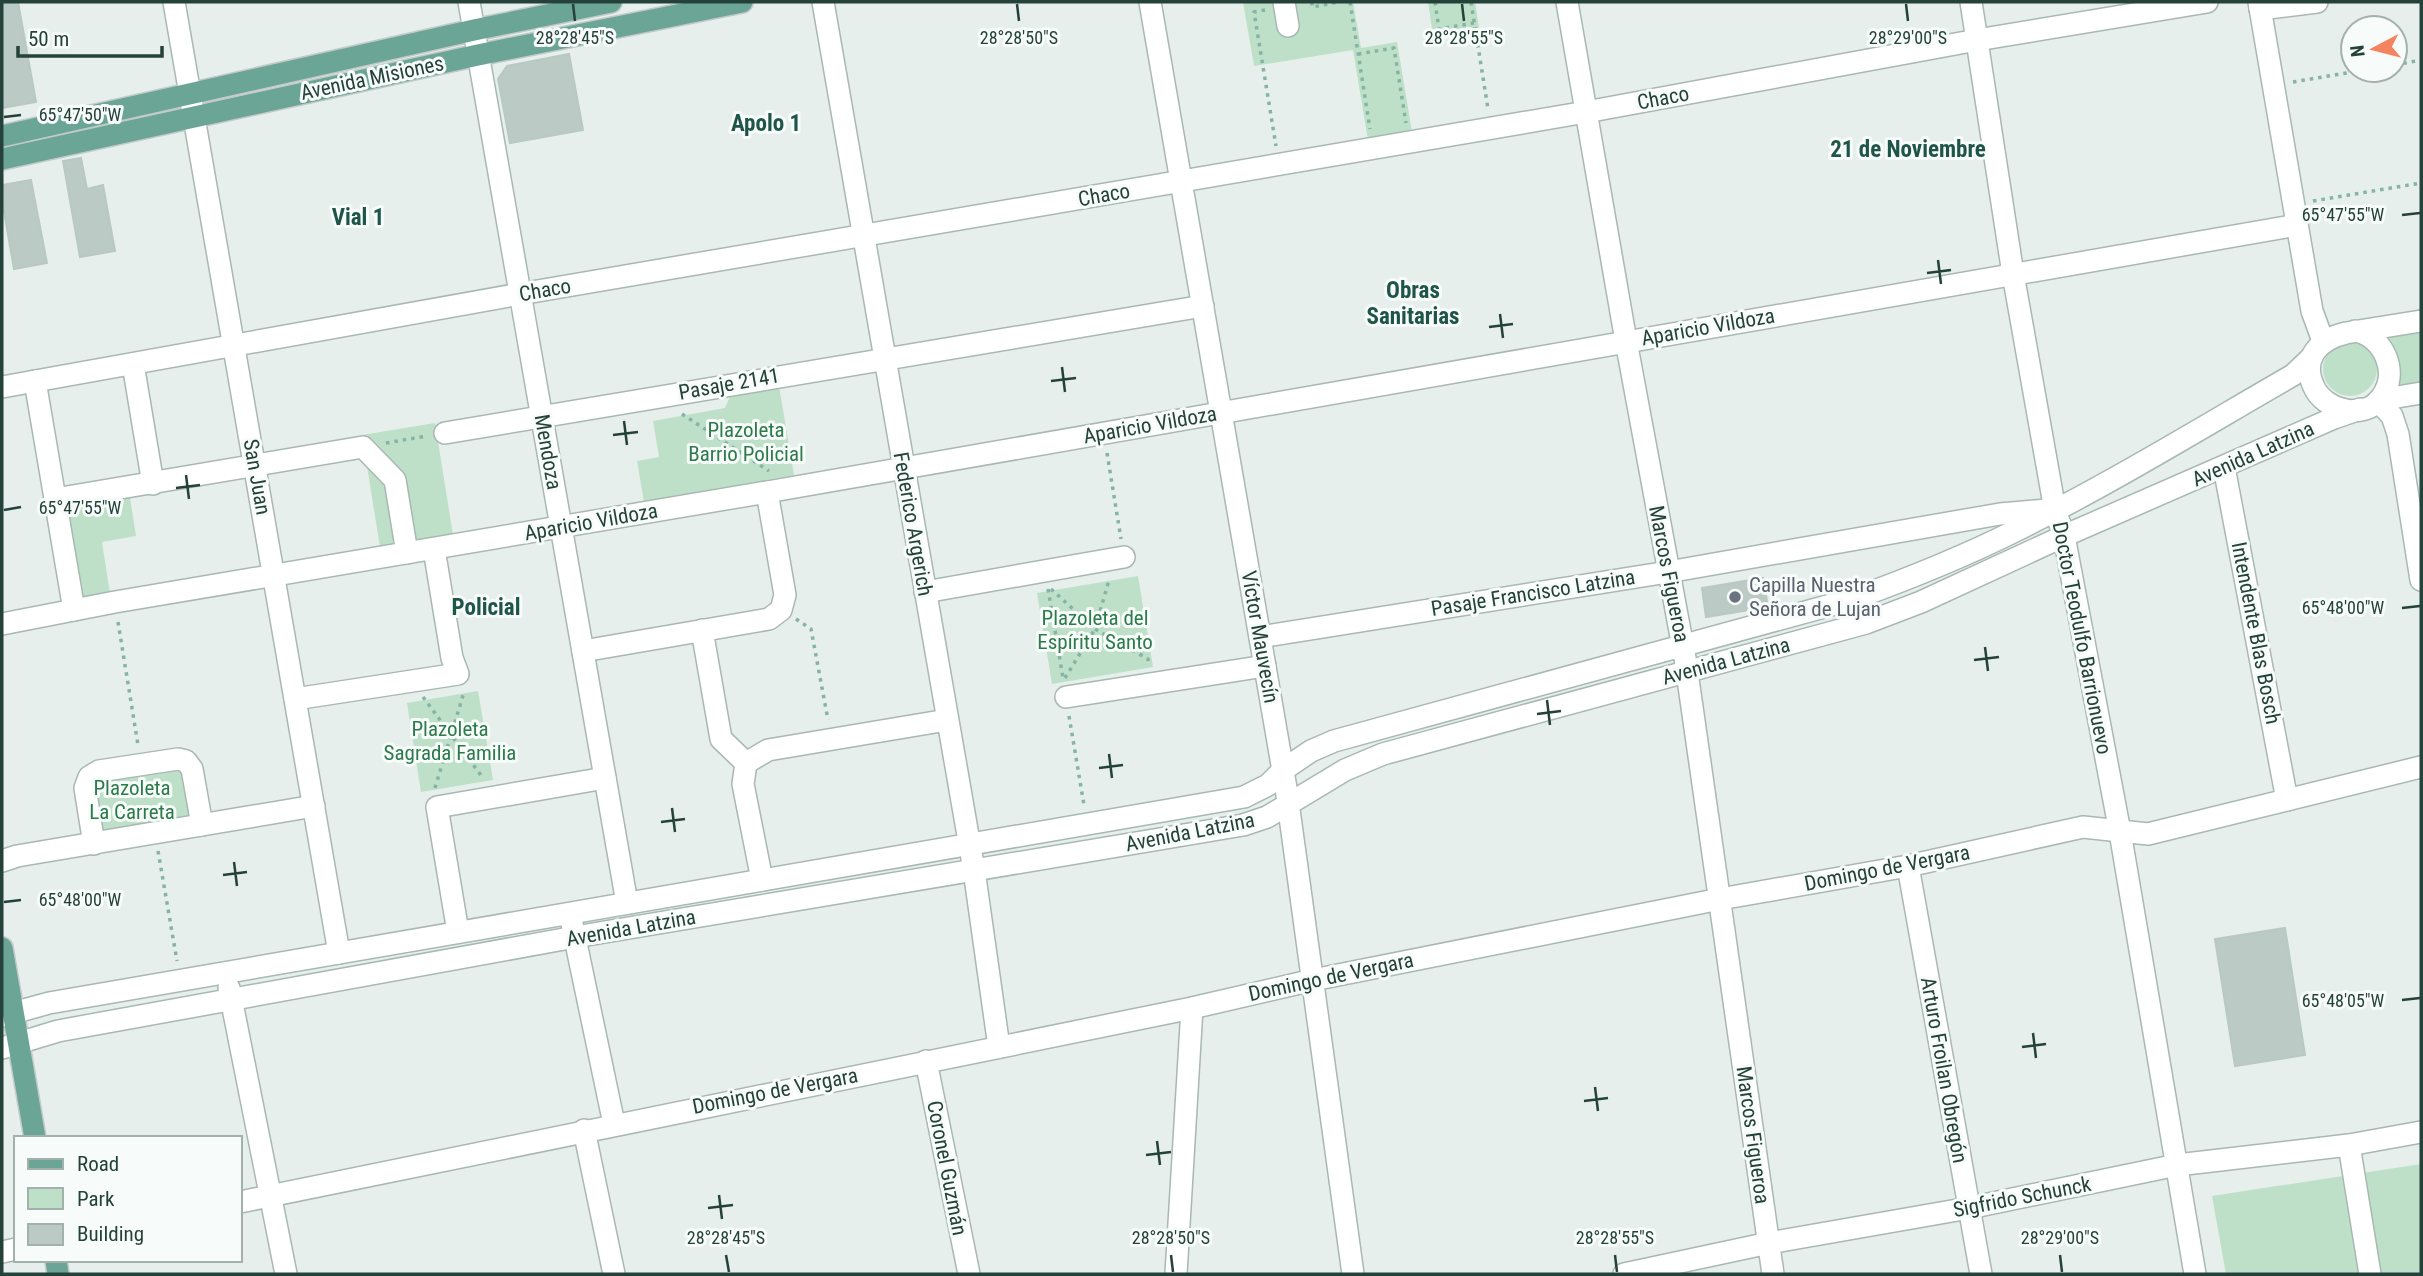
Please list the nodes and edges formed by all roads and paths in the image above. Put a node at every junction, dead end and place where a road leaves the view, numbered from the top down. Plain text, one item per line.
1 (174, 2) edge
2 (469, 2) edge
3 (611, 2) edge
4 (743, 2) edge
5 (823, 2) edge
6 (1150, 2) edge
7 (1312, 2) edge
8 (1339, 2) edge
9 (1350, 2) edge
10 (1434, 2) edge
11 (1471, 2) edge
12 (1567, 2) edge
13 (1971, 2) edge
14 (2207, 2) edge
15 (2316, 2) edge
16 (2260, 6) edge
17 (1285, 12) edge
18 (1474, 23) junction
19 (474, 30) junction
20 (1977, 40) junction
21 (1358, 54) junction
22 (478, 55) junction
23 (2339, 74) edge
24 (2273, 85) junction
25 (191, 93) junction
26 (1586, 113) junction
27 (195, 117) junction
28 (1492, 129) junction
29 (2, 136) edge
30 (1409, 143) junction
31 (1373, 149) junction
32 (2, 159) edge
33 (1279, 165) junction
34 (1181, 181) junction
35 (2421, 183) edge
36 (2296, 215) junction
37 (863, 237) junction
38 (2013, 274) junction
39 (520, 294) junction
40 (1203, 306) junction
41 (2421, 321) edge
42 (2355, 331) junction
43 (1626, 341) junction
44 (234, 346) junction
45 (2318, 349) junction
46 (884, 358) junction
47 (133, 364) junction
48 (35, 381) junction
49 (2, 387) edge
50 (2421, 393) edge
51 (656, 397) junction
52 (2373, 404) junction
53 (1222, 412) junction
54 (541, 416) junction
55 (445, 433) joint
56 (1104, 434) junction
57 (363, 447) junction
58 (255, 467) junction
59 (2224, 467) junction
60 (904, 468) junction
61 (153, 484) junction
62 (794, 488) junction
63 (767, 492) junction
64 (55, 499) junction
65 (2055, 510) junction
66 (561, 526) junction
67 (2064, 536) junction
68 (434, 549) junction
69 (407, 553) junction
70 (1124, 557) junction
71 (1668, 572) junction
72 (274, 577) junction
73 (2421, 580) edge
74 (925, 592) junction
75 (115, 602) junction
76 (74, 610) junction
77 (781, 610) junction
78 (2, 624) edge
79 (1095, 629) junction
80 (702, 630) junction
81 (1260, 636) junction
82 (1682, 645) junction
83 (583, 651) junction
84 (1265, 666) junction
85 (1687, 671) junction
86 (458, 674) junction
87 (411, 681) junction
88 (1152, 683) junction
89 (1065, 688) junction
90 (295, 699) junction
91 (947, 720) junction
92 (451, 736) junction
93 (832, 739) junction
94 (746, 763) junction
95 (142, 765) junction
96 (2421, 767) edge
97 (1283, 770) junction
98 (605, 778) junction
99 (497, 797) junction
100 (2287, 800) junction
101 (314, 806) junction
102 (1289, 806) junction
103 (437, 807) junction
104 (1087, 824) junction
105 (201, 825) junction
106 (2120, 832) junction
107 (155, 833) junction
108 (94, 844) junction
109 (969, 845) junction
110 (2, 861) edge
111 (1908, 866) junction
112 (974, 870) junction
113 (762, 880) junction
114 (1720, 899) junction
115 (627, 903) junction
116 (570, 912) junction
117 (458, 932) junction
118 (575, 937) junction
119 (2, 948) edge
120 (339, 953) junction
121 (226, 972) junction
122 (1313, 979) junction
123 (180, 980) junction
124 (232, 1001) junction
125 (1192, 1008) junction
126 (8, 1014) edge
127 (10, 1045) edge
128 (999, 1047) junction
129 (926, 1061) junction
130 (614, 1124) junction
131 (584, 1130) junction
132 (2421, 1132) edge
133 (34, 1136) edge
134 (2348, 1145) junction
135 (2177, 1165) junction
136 (271, 1195) junction
137 (242, 1202) edge
138 (1969, 1208) junction
139 (1769, 1243) junction
140 (286, 1274) edge
141 (614, 1274) edge
142 (969, 1274) edge
143 (1176, 1274) edge
144 (1353, 1274) edge
145 (1624, 1274) edge
146 (1773, 1274) edge
147 (1980, 1274) edge
148 (2195, 1274) edge
149 (2370, 1274) edge

1 - 25 street, San Juan
2 - 19 street, Mendoza
3 - 19 main road, Avenida Misiones
4 - 22 main road, Avenida Misiones
5 - 37 street, Federico Argerich
6 - 34 street, Víctor Mauvecín
7 - 8 path
9 - 21 path
10 - 18 path
11 - 18 path
12 - 26 street, Marcos Figueroa
13 - 20 street, Doctor Teodulfo Barrionuevo
14 - 20 street, Chaco
15 - 16 street
16 - 24 street
17 - 33 path
18 - 28 path
19 - 22 street, Mendoza
19 - 25 main road, Avenida Misiones
20 - 26 street, Chaco
20 - 38 street, Doctor Teodulfo Barrionuevo
21 - 30 path
21 - 31 path
22 - 27 main road, Avenida Misiones
22 - 39 street, Mendoza
23 - 24 path
24 - 36 street
25 - 27 street, San Juan
25 - 29 main road, Avenida Misiones
26 - 28 street, Chaco
26 - 43 street, Marcos Figueroa
27 - 32 main road, Avenida Misiones
27 - 44 street, San Juan
28 - 30 street, Chaco
30 - 31 street, Chaco
31 - 33 street, Chaco
33 - 34 street, Chaco
34 - 37 street, Chaco
34 - 40 street, Víctor Mauvecín
35 - 36 path
36 - 38 street, Aparicio Vildoza
36 - 45 street
37 - 39 street, Chaco
37 - 46 street, Federico Argerich
38 - 43 street, Aparicio Vildoza
38 - 65 street, Doctor Teodulfo Barrionuevo
39 - 44 street, Chaco
39 - 54 street, Mendoza
40 - 46 street, Pasaje 2141
40 - 53 street, Víctor Mauvecín
41 - 42 street
42 - 45 street
42 - 52 street
43 - 53 street, Aparicio Vildoza
43 - 71 street, Marcos Figueroa
44 - 47 street, Chaco
44 - 58 street, San Juan
45 - 52 street
45 - 65 street, Avenida Latzina
46 - 51 street, Pasaje 2141
46 - 60 street, Federico Argerich
47 - 48 street, Chaco
47 - 61 street
48 - 49 street, Chaco
48 - 64 street
50 - 52 street, Avenida Latzina
51 - 54 street, Pasaje 2141
51 - 62 path
52 - 59 street, Avenida Latzina
52 - 73 street
53 - 56 street, Aparicio Vildoza
53 - 81 street, Víctor Mauvecín
54 - 55 street, Pasaje 2141
54 - 66 street, Mendoza
55 - 57 path
56 - 60 street, Aparicio Vildoza
56 - 70 path
57 - 58 street
57 - 69 street
58 - 61 street
58 - 72 street, San Juan
59 - 67 street, Avenida Latzina
59 - 100 street, Intendente Blas Bosch
60 - 62 street, Aparicio Vildoza
60 - 74 street, Federico Argerich
61 - 64 street
62 - 63 street, Aparicio Vildoza
63 - 66 street, Aparicio Vildoza
63 - 77 street
64 - 76 street
65 - 67 street, Doctor Teodulfo Barrionuevo
65 - 71 street, Pasaje Francisco Latzina
65 - 82 street, Avenida Latzina
66 - 68 street, Aparicio Vildoza
66 - 83 street, Mendoza
67 - 85 street, Avenida Latzina
67 - 106 street, Doctor Teodulfo Barrionuevo
68 - 69 street, Aparicio Vildoza
68 - 86 street
69 - 72 street, Aparicio Vildoza
70 - 74 street
70 - 79 path
71 - 81 street, Pasaje Francisco Latzina
71 - 82 street, Marcos Figueroa
72 - 75 street, Aparicio Vildoza
72 - 90 street, San Juan
74 - 91 street, Federico Argerich
75 - 76 street, Aparicio Vildoza
75 - 95 path
76 - 78 street, Aparicio Vildoza
77 - 80 street
77 - 93 path
79 - 88 path
79 - 89 path
79 - 89 path
80 - 83 street
80 - 94 street
81 - 84 street, Víctor Mauvecín
82 - 85 street, Marcos Figueroa
82 - 97 street, Avenida Latzina
83 - 98 street, Mendoza
84 - 88 street
84 - 97 street, Víctor Mauvecín
85 - 102 street, Avenida Latzina
85 - 114 street, Marcos Figueroa
86 - 87 street
86 - 92 path
87 - 90 street
87 - 92 path
88 - 89 street
89 - 104 path
90 - 101 street, San Juan
91 - 93 street
91 - 109 street, Federico Argerich
92 - 99 path
92 - 103 path
93 - 94 street
94 - 113 street
95 - 105 street
95 - 108 street
96 - 100 street, Domingo de Vergara
97 - 102 street, Víctor Mauvecín
97 - 104 street, Avenida Latzina
98 - 99 street
98 - 115 street, Mendoza
99 - 103 street
100 - 106 street, Domingo de Vergara
101 - 105 street
101 - 120 street, San Juan
102 - 112 street, Avenida Latzina
102 - 122 street, Víctor Mauvecín
103 - 117 street
104 - 109 street, Avenida Latzina
105 - 107 street
106 - 111 street, Domingo de Vergara
106 - 135 street, Doctor Teodulfo Barrionuevo
107 - 108 street
107 - 123 path
108 - 110 street
109 - 112 street, Federico Argerich
109 - 113 street, Avenida Latzina
111 - 114 street, Domingo de Vergara
111 - 138 street, Arturo Froilan Obregón
112 - 118 street, Avenida Latzina
112 - 128 street, Federico Argerich
113 - 115 street, Avenida Latzina
114 - 122 street, Domingo de Vergara
114 - 139 street, Marcos Figueroa
115 - 116 street, Avenida Latzina
116 - 117 street, Avenida Latzina
116 - 118 street
117 - 120 street, Avenida Latzina
118 - 124 street, Avenida Latzina
118 - 130 street
119 - 126 main road
120 - 121 street, Avenida Latzina
121 - 123 street, Avenida Latzina
121 - 124 street
122 - 125 street, Domingo de Vergara
122 - 144 street, Víctor Mauvecín
123 - 126 street, Avenida Latzina
124 - 127 street, Avenida Latzina
124 - 136 street
125 - 128 street, Domingo de Vergara
125 - 143 street
126 - 127 main road
127 - 133 main road
128 - 129 street, Domingo de Vergara
129 - 130 street, Domingo de Vergara
129 - 142 street, Coronel Guzmán
130 - 131 street, Domingo de Vergara
131 - 136 street, Domingo de Vergara
131 - 141 street
132 - 134 street, Sigfrido Schunck
134 - 135 street, Sigfrido Schunck
134 - 149 street
135 - 138 street, Sigfrido Schunck
135 - 148 street, Doctor Teodulfo Barrionuevo
136 - 137 street, Domingo de Vergara
136 - 140 street
138 - 139 street, Sigfrido Schunck
138 - 147 street, Arturo Froilan Obregón
139 - 145 street, Sigfrido Schunck
139 - 146 street, Marcos Figueroa

